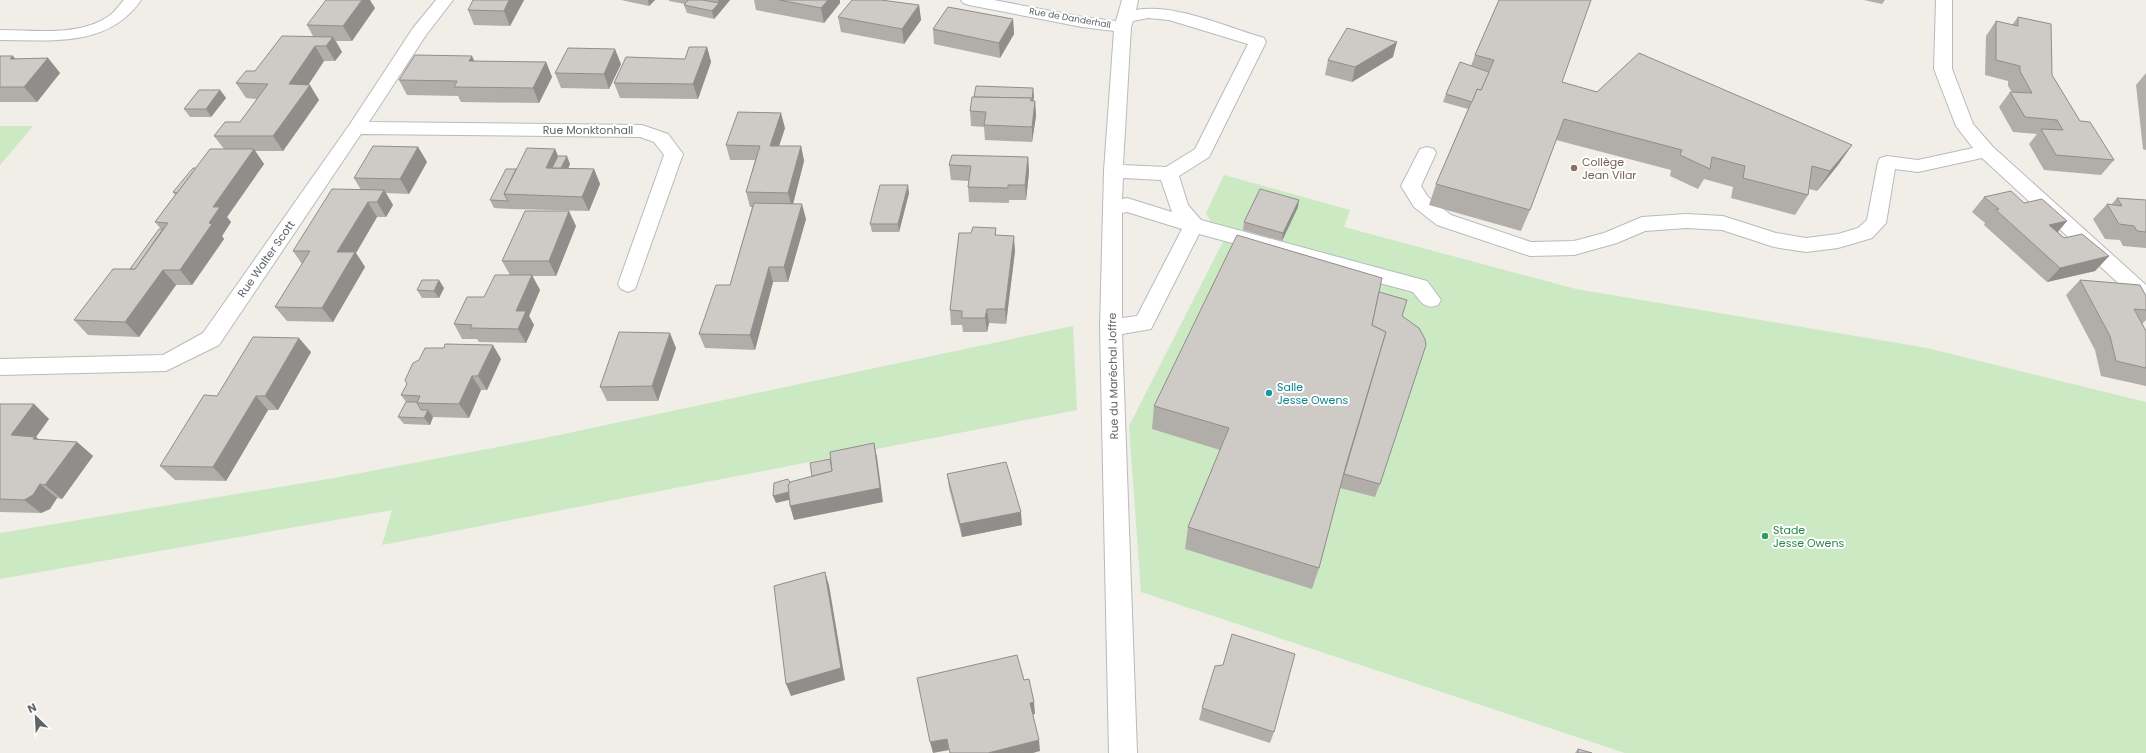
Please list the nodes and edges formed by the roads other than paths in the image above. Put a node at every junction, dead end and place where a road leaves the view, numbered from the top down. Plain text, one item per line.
1 (133, 0) edge
2 (444, 0) edge
3 (969, 0) edge
4 (1944, 6) edge
5 (1126, 15) edge
6 (0, 35) edge
7 (356, 128) junction
8 (1986, 151) junction
9 (1427, 152) dead end
10 (1113, 171) junction
11 (1169, 174) junction
12 (1112, 208) junction
13 (1194, 225) junction
14 (628, 284) dead end
15 (2146, 297) edge
16 (1430, 300) dead end
17 (1111, 327) junction
18 (0, 367) edge
19 (1123, 753) edge

1 - 6 street
2 - 7 street, Rue Walter Scott
3 - 5 street, Rue de Danderhall
4 - 8 street
5 - 10 street, Rue du Maréchal Joffre
5 - 11 street, Rue de Danderhall
7 - 14 street, Rue Monktonhall
7 - 18 street, Rue Walter Scott
8 - 9 street
8 - 15 street
10 - 11 street
10 - 12 street, Rue du Maréchal Joffre
11 - 13 street
12 - 13 street
12 - 17 street, Rue du Maréchal Joffre
13 - 16 street
13 - 17 street
17 - 19 street, Rue du Maréchal Joffre

